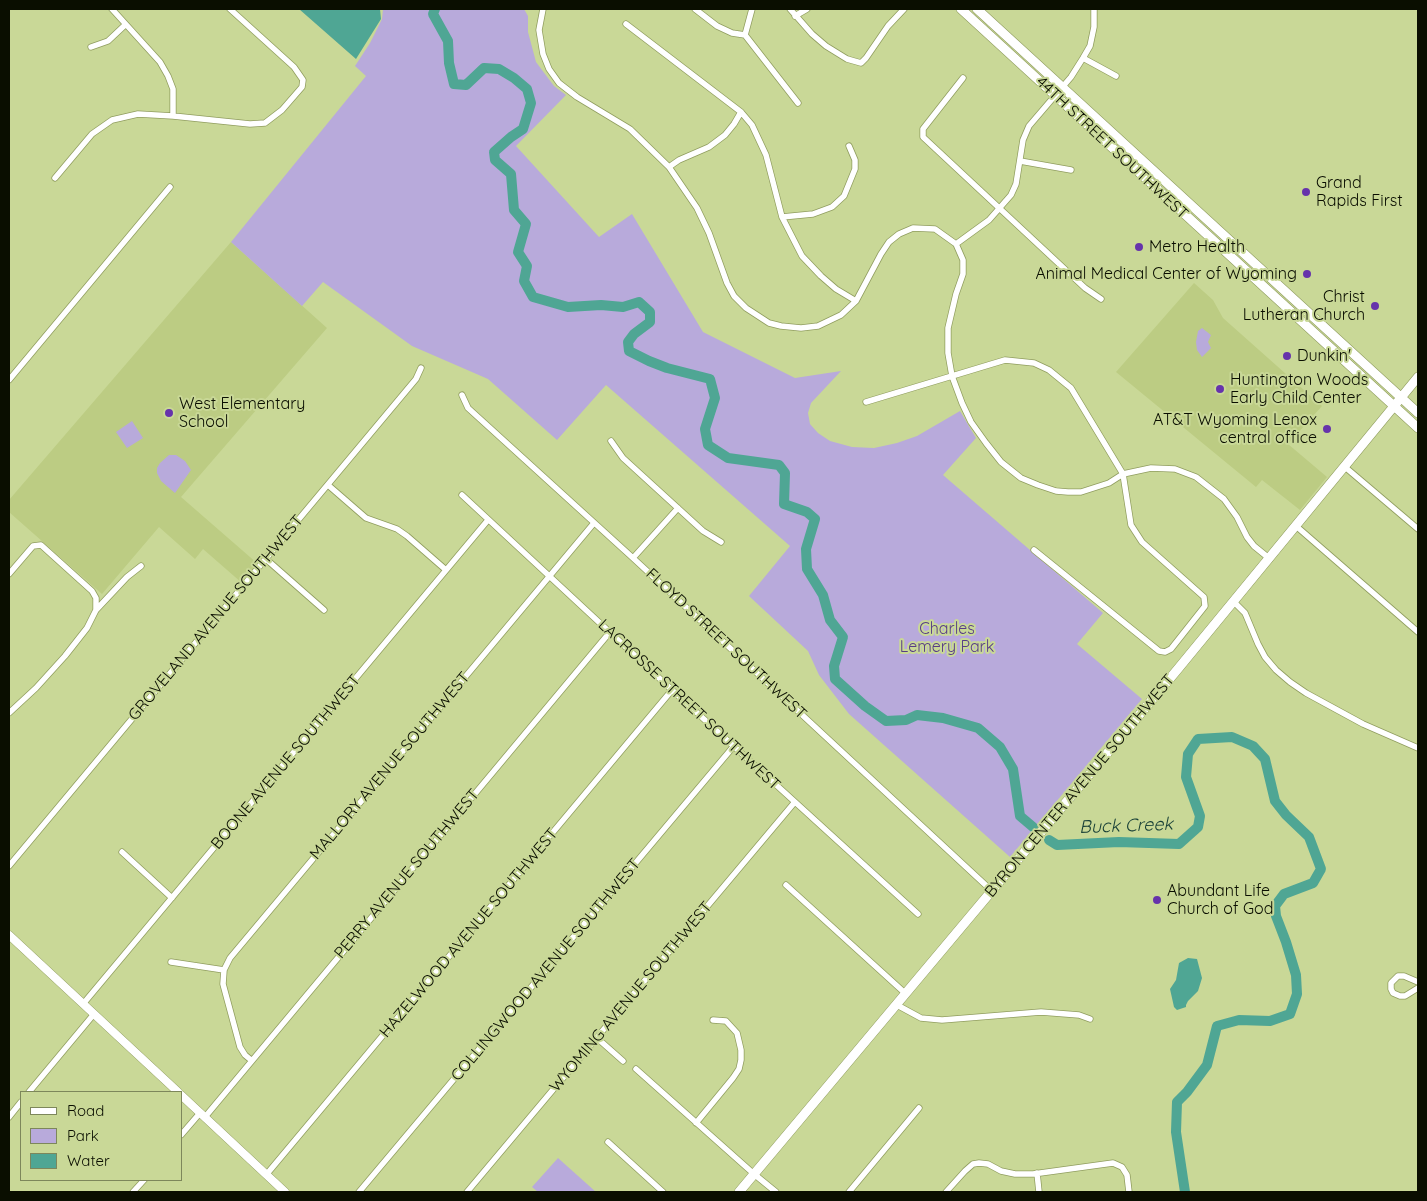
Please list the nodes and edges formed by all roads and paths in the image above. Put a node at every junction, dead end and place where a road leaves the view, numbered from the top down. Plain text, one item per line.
1 (112, 9) edge
2 (230, 9) edge
3 (543, 9) edge
4 (695, 9) edge
5 (752, 9) edge
6 (790, 9) edge
7 (807, 9) edge
8 (904, 9) edge
9 (961, 9) edge
10 (977, 9) edge
11 (1094, 9) edge
12 (795, 16) junction
13 (626, 24) dead end
14 (126, 25) junction
15 (745, 35) junction
16 (91, 47) dead end
17 (1083, 58) junction
18 (1116, 76) dead end
19 (963, 78) dead end
20 (1062, 86) junction
21 (1054, 95) junction
22 (798, 103) dead end
23 (741, 112) junction
24 (173, 116) junction
25 (849, 146) dead end
26 (1020, 161) junction
27 (669, 167) junction
28 (1071, 170) dead end
29 (55, 178) dead end
30 (1151, 184) junction
31 (1170, 186) junction
32 (170, 187) dead end
33 (1000, 210) junction
34 (782, 217) junction
35 (956, 244) junction
36 (1101, 299) dead end
37 (856, 301) junction
38 (421, 368) dead end
39 (952, 376) junction
40 (1418, 377) edge
41 (9, 380) edge
42 (462, 395) dead end
43 (1402, 398) junction
44 (866, 402) dead end
45 (1394, 408) junction
46 (1418, 413) edge
47 (1418, 428) edge
48 (611, 442) dead end
49 (1345, 467) junction
50 (1123, 474) junction
51 (328, 485) junction
52 (462, 495) dead end
53 (678, 508) junction
54 (488, 520) junction
55 (594, 523) junction
56 (1296, 526) junction
57 (1418, 529) edge
58 (721, 542) dead end
59 (1034, 550) dead end
60 (633, 558) junction
61 (266, 559) junction
62 (1270, 559) junction
63 (141, 566) dead end
64 (446, 570) junction
65 (9, 574) edge
66 (550, 576) junction
67 (1234, 602) junction
68 (96, 610) junction
69 (324, 610) dead end
70 (610, 632) junction
71 (1418, 632) edge
72 (672, 690) junction
73 (9, 713) edge
74 (733, 747) junction
75 (1418, 748) edge
76 (794, 803) junction
77 (122, 852) dead end
78 (9, 866) edge
79 (786, 885) dead end
80 (992, 891) junction
81 (172, 898) junction
82 (918, 914) dead end
83 (9, 935) edge
84 (171, 962) dead end
85 (224, 970) junction
86 (1418, 982) edge
87 (1418, 988) edge
88 (906, 994) junction
89 (83, 1004) junction
90 (897, 1005) junction
91 (94, 1014) junction
92 (1090, 1019) dead end
93 (713, 1020) dead end
94 (597, 1038) junction
95 (251, 1060) junction
96 (624, 1061) dead end
97 (636, 1070) dead end
98 (30, 1091) edge
99 (177, 1091) edge
100 (182, 1096) edge
101 (20, 1103) edge
102 (919, 1108) dead end
103 (203, 1115) junction
104 (9, 1117) edge
105 (696, 1123) junction
106 (182, 1134) edge
107 (608, 1142) dead end
108 (1036, 1173) junction
109 (754, 1174) junction
110 (266, 1175) junction
111 (143, 1181) edge
112 (133, 1192) edge
113 (285, 1192) edge
114 (359, 1192) edge
115 (467, 1192) edge
116 (664, 1192) edge
117 (738, 1192) edge
118 (776, 1192) edge
119 (849, 1192) edge
120 (946, 1192) edge
121 (1039, 1192) edge
122 (1129, 1192) edge

1 - 14 street
2 - 24 street
3 - 27 street
4 - 15 street
5 - 15 street
6 - 12 street
7 - 12 street
8 - 12 street
9 - 21 main road, 44TH STREET SOUTHWEST
10 - 20 main road, 44TH STREET SOUTHWEST
11 - 17 street
13 - 23 street
14 - 16 street
14 - 24 street
15 - 22 street
17 - 18 street
17 - 20 street
19 - 33 street
20 - 21 street
20 - 31 main road, 44TH STREET SOUTHWEST
21 - 26 street
21 - 30 main road, 44TH STREET SOUTHWEST
23 - 27 street
23 - 34 street
24 - 29 street
25 - 34 street
26 - 28 street
26 - 33 street
27 - 37 street
30 - 31 main road
30 - 45 main road, 44TH STREET SOUTHWEST
31 - 43 main road, 44TH STREET SOUTHWEST
32 - 41 street
33 - 35 street
33 - 36 street
34 - 37 street
35 - 37 street
35 - 39 street
38 - 51 street, GROVELAND AVENUE SOUTHWEST
39 - 44 street
39 - 50 street
39 - 50 street
40 - 43 main road, BYRON CENTER AVENUE SOUTHWEST
42 - 55 street, FLOYD STREET SOUTHWEST
43 - 45 main road, BYRON CENTER AVENUE SOUTHWEST
43 - 46 main road, 44TH STREET SOUTHWEST
45 - 47 main road, 44TH STREET SOUTHWEST
45 - 49 main road, BYRON CENTER AVENUE SOUTHWEST
48 - 53 street
49 - 56 main road, BYRON CENTER AVENUE SOUTHWEST
49 - 57 street
50 - 59 street
50 - 62 street
51 - 61 street, GROVELAND AVENUE SOUTHWEST
51 - 64 street
52 - 54 street, LACROSSE STREET SOUTHWEST
53 - 58 street
53 - 60 street
54 - 64 street, BOONE AVENUE SOUTHWEST
54 - 66 street, LACROSSE STREET SOUTHWEST
55 - 60 street, FLOYD STREET SOUTHWEST
55 - 66 street, MALLORY AVENUE SOUTHWEST
56 - 62 main road, BYRON CENTER AVENUE SOUTHWEST
56 - 71 street
60 - 80 street, FLOYD STREET SOUTHWEST
61 - 69 street
61 - 78 street, GROVELAND AVENUE SOUTHWEST
62 - 67 main road, BYRON CENTER AVENUE SOUTHWEST
63 - 68 street
64 - 81 street, BOONE AVENUE SOUTHWEST
65 - 68 street
66 - 70 street, LACROSSE STREET SOUTHWEST
66 - 85 street, MALLORY AVENUE SOUTHWEST
67 - 75 street
67 - 80 main road, BYRON CENTER AVENUE SOUTHWEST
68 - 73 street
70 - 72 street, LACROSSE STREET SOUTHWEST
70 - 95 street, PERRY AVENUE SOUTHWEST
72 - 74 street, LACROSSE STREET SOUTHWEST
72 - 110 street, HAZELWOOD AVENUE SOUTHWEST
74 - 76 street, LACROSSE STREET SOUTHWEST
74 - 114 street, COLLINGWOOD AVENUE SOUTHWEST
76 - 82 street, LACROSSE STREET SOUTHWEST
76 - 94 street, WYOMING AVENUE SOUTHWEST
77 - 81 street
79 - 88 street
80 - 88 main road, BYRON CENTER AVENUE SOUTHWEST
81 - 89 street, BOONE AVENUE SOUTHWEST
83 - 89 street
84 - 85 street
85 - 95 street
86 - 87 street
88 - 90 main road, BYRON CENTER AVENUE SOUTHWEST
89 - 91 street
90 - 92 street
90 - 109 main road, BYRON CENTER AVENUE SOUTHWEST
91 - 98 street
91 - 99 street
93 - 105 street
94 - 96 street
94 - 115 street, WYOMING AVENUE SOUTHWEST
95 - 103 street, PERRY AVENUE SOUTHWEST
97 - 105 street
100 - 103 street
101 - 104 street
102 - 119 street
103 - 106 street, PERRY AVENUE SOUTHWEST
103 - 110 street
105 - 109 street
107 - 116 street
108 - 120 street
108 - 121 street
108 - 122 street
109 - 117 main road, BYRON CENTER AVENUE SOUTHWEST
109 - 118 street
110 - 113 street
111 - 112 street

